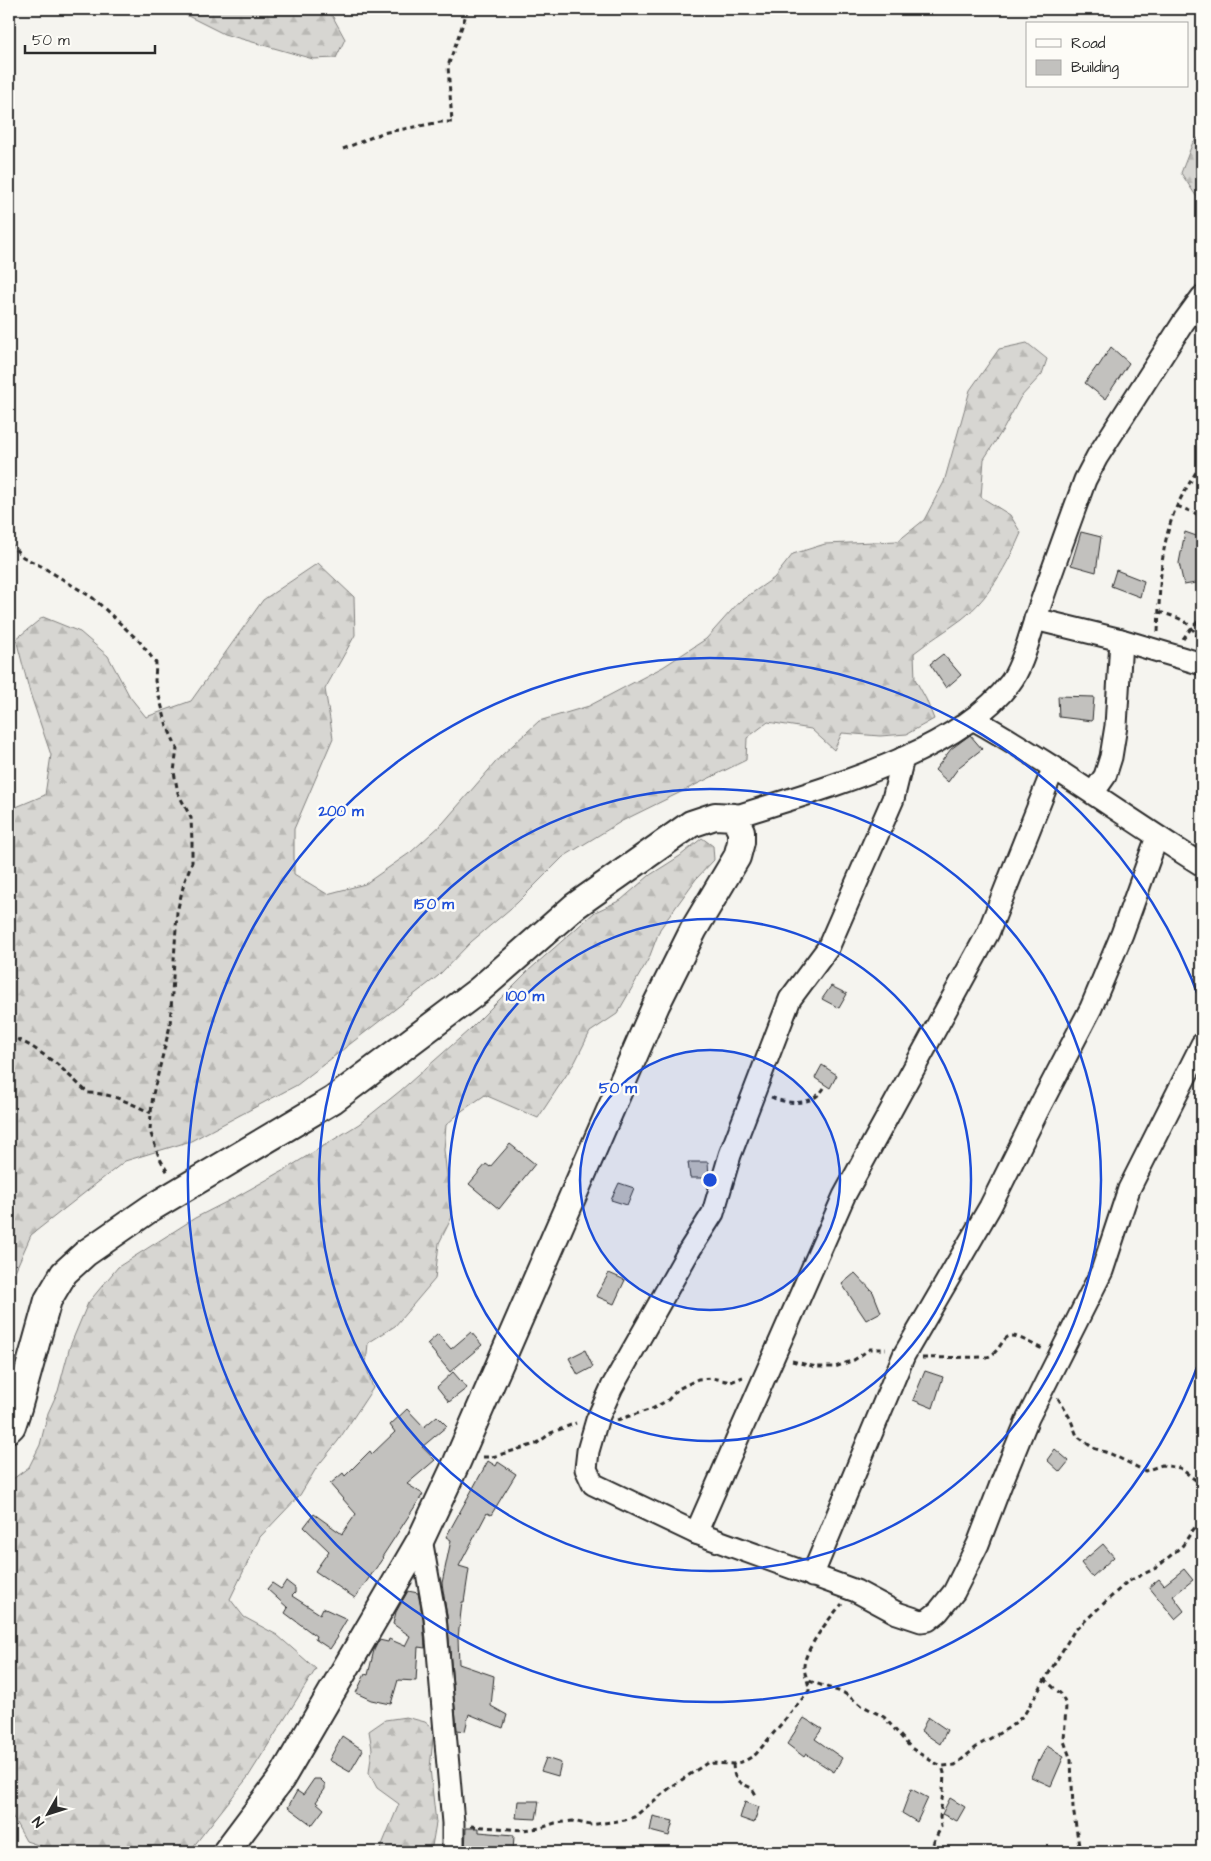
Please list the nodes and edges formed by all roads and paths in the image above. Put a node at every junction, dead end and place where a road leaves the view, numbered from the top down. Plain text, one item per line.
1 (468, 9) edge
2 (343, 149) dead end
3 (1202, 296) edge
4 (1193, 321) edge
5 (1202, 461) edge
6 (1177, 506) junction
7 (1202, 516) edge
8 (9, 544) edge
9 (1159, 612) junction
10 (1202, 618) edge
11 (1036, 619) junction
12 (1192, 626) junction
13 (1121, 640) junction
14 (1164, 652) junction
15 (1202, 656) edge
16 (973, 719) junction
17 (902, 758) junction
18 (1054, 767) junction
19 (1092, 793) junction
20 (734, 817) junction
21 (1157, 837) junction
22 (1202, 863) edge
23 (9, 1035) edge
24 (1202, 1044) edge
25 (756, 1088) junction
26 (824, 1088) dead end
27 (151, 1113) junction
28 (178, 1192) junction
29 (1054, 1369) junction
30 (9, 1429) edge
31 (1202, 1485) edge
32 (1202, 1520) edge
33 (696, 1534) junction
34 (422, 1539) junction
35 (812, 1576) junction
36 (856, 1591) junction
37 (1044, 1679) junction
38 (808, 1681) junction
39 (733, 1764) junction
40 (942, 1766) junction
41 (755, 1798) dead end
42 (453, 1827) junction
43 (226, 1852) edge
44 (452, 1852) edge
45 (929, 1852) edge
46 (1080, 1852) edge

1 - 2 path
3 - 4 street
4 - 11 street
5 - 6 path
6 - 7 path
6 - 9 path
8 - 27 path
9 - 12 path
9 - 14 path
10 - 12 path
11 - 13 street
11 - 16 street
12 - 14 path
12 - 15 path
13 - 14 street
13 - 19 street
14 - 15 street
16 - 17 street
16 - 18 street
17 - 20 street
17 - 25 street
18 - 19 street
18 - 33 street
19 - 21 street
20 - 28 main road
20 - 34 main road
21 - 22 street
21 - 35 street
23 - 27 path
24 - 29 street
25 - 26 path
25 - 33 street
27 - 28 path
28 - 30 main road
29 - 31 path
29 - 36 street
32 - 37 path
33 - 35 street
34 - 42 street
34 - 43 main road
35 - 36 street
36 - 38 path
37 - 40 path
37 - 46 path
38 - 39 path
38 - 40 path
39 - 41 path
39 - 42 path
40 - 45 path
42 - 44 street

